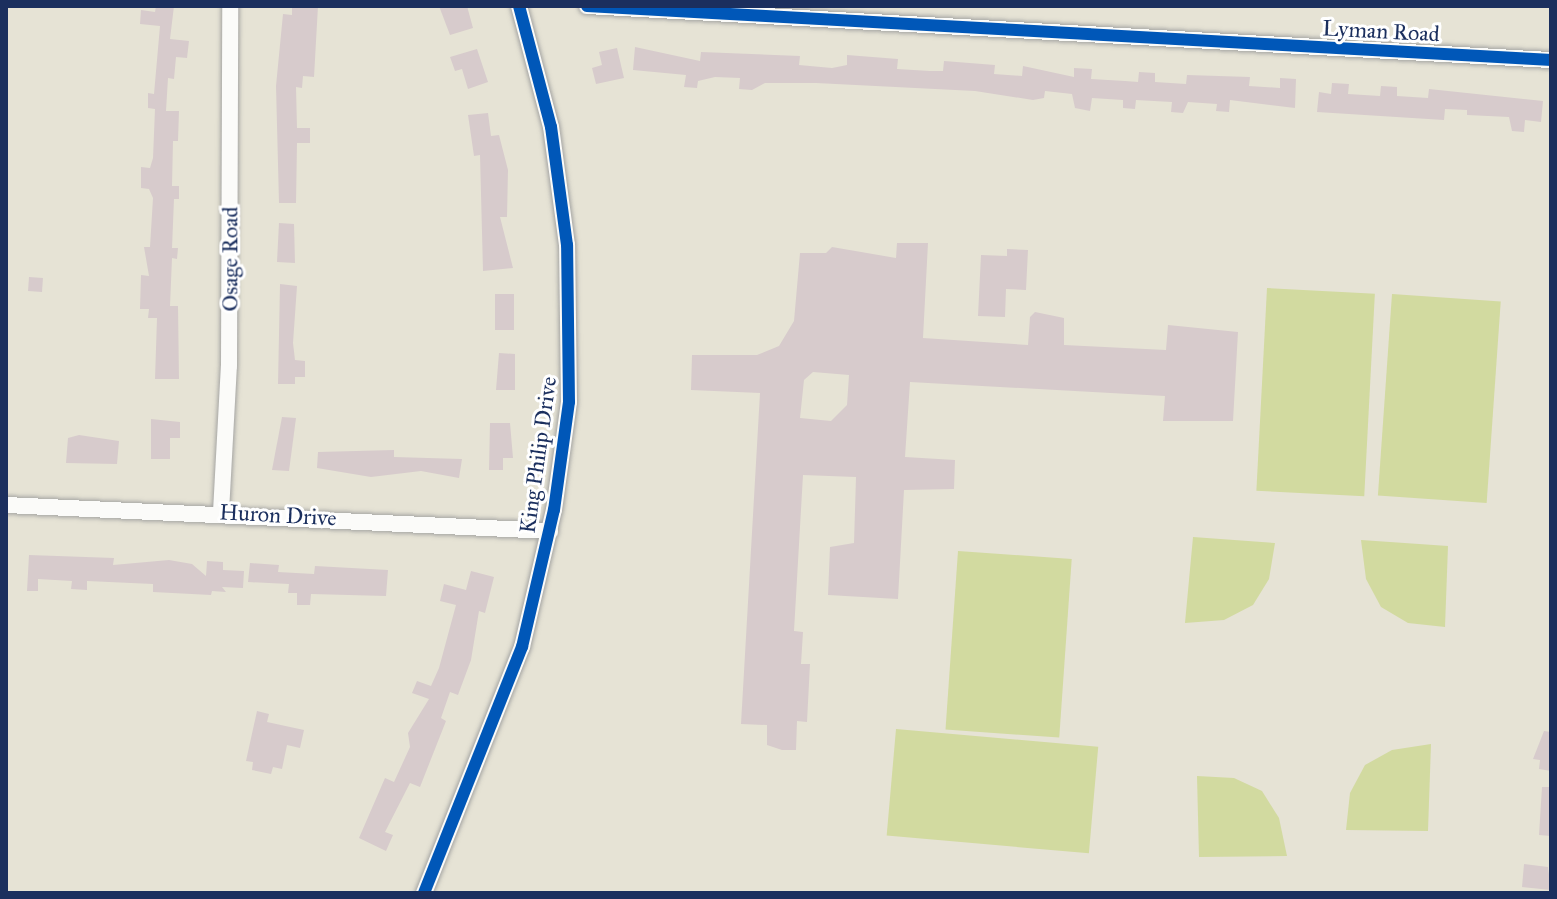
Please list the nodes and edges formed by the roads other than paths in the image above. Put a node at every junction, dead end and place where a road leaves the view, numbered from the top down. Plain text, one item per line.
1 (230, 6) edge
2 (519, 6) edge
3 (587, 6) edge
4 (1551, 60) edge
5 (6, 505) edge
6 (221, 512) junction
7 (550, 531) junction
8 (424, 893) edge

1 - 6 street, Osage Road
2 - 7 street, King Philip Drive
3 - 4 street, Lyman Road
5 - 6 street, Huron Drive
6 - 7 street, Huron Drive
7 - 8 street, King Philip Drive

